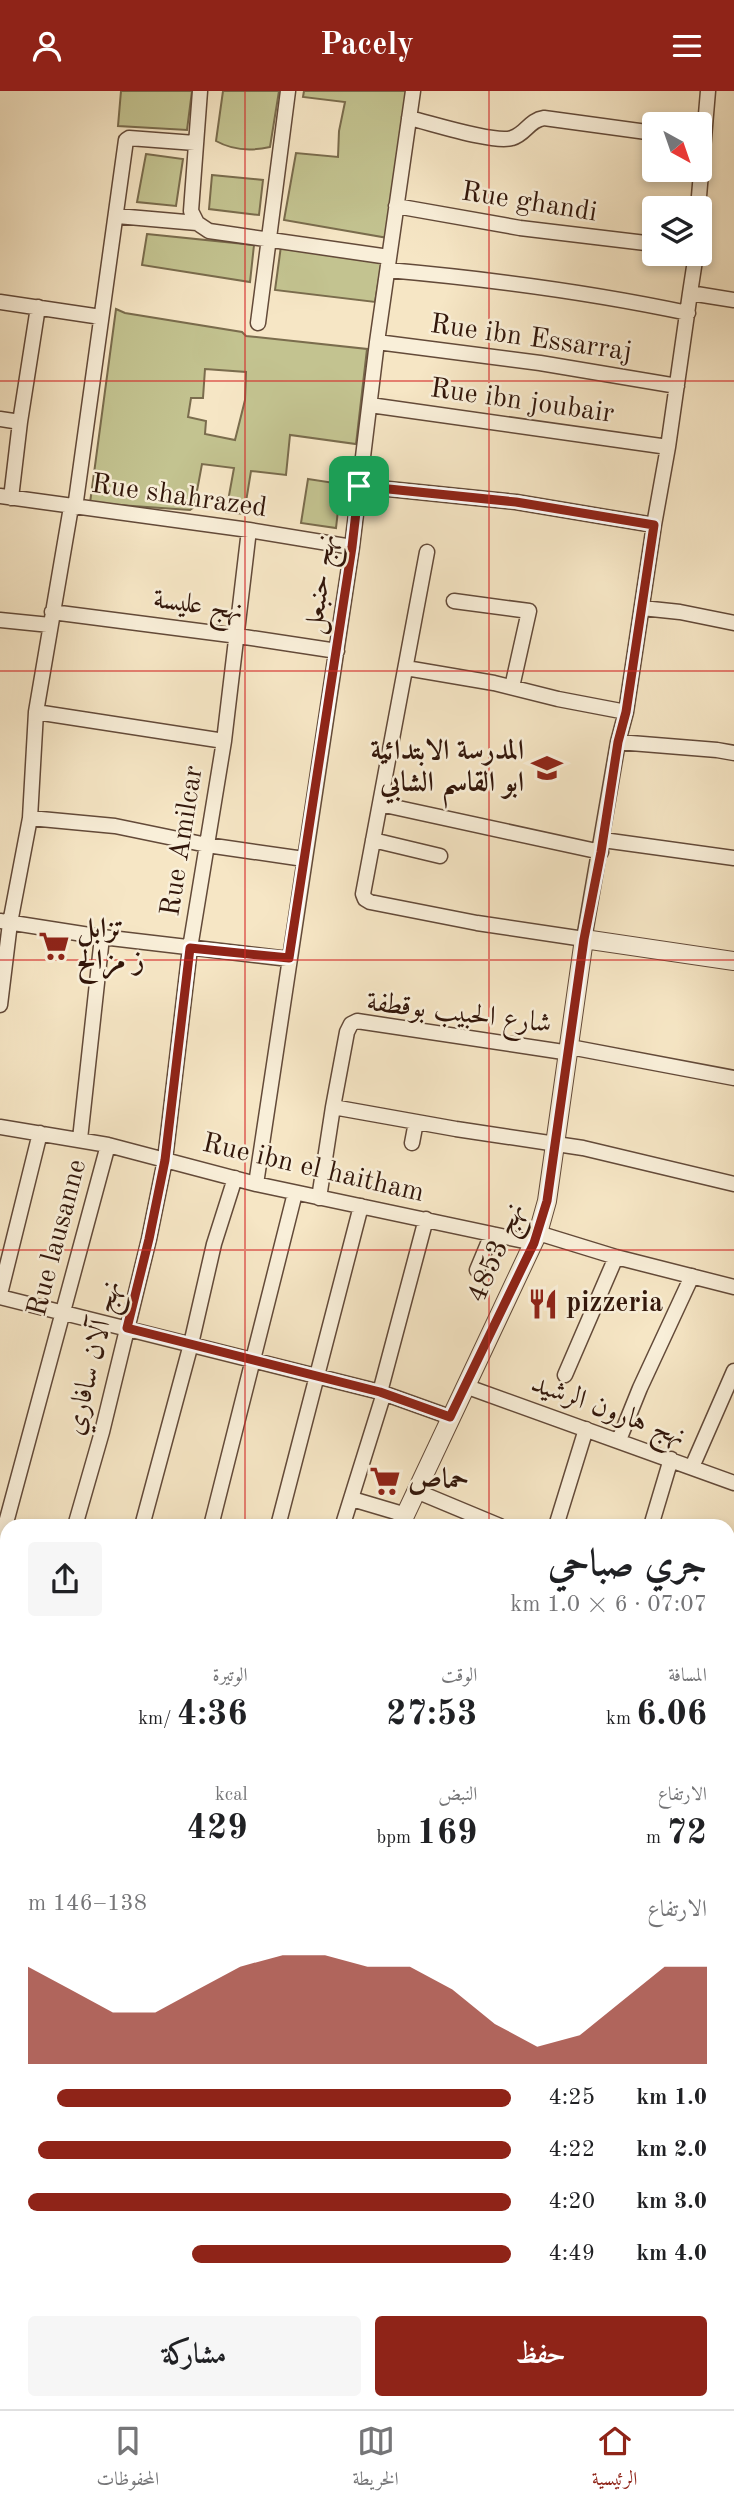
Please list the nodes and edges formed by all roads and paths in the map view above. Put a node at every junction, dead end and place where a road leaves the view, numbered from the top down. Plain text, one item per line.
1 (200, 91) edge
2 (288, 91) edge
3 (413, 91) edge
4 (708, 91) edge
5 (705, 112) edge
6 (410, 117) junction
7 (642, 131) edge
8 (195, 143) junction
9 (396, 207) junction
10 (117, 216) junction
11 (197, 223) junction
12 (270, 239) junction
13 (642, 243) edge
14 (389, 263) junction
15 (694, 266) edge
16 (690, 293) junction
17 (734, 300) edge
18 (0, 302) edge
19 (38, 307) junction
20 (688, 313) junction
21 (101, 317) junction
22 (258, 323) dead end
23 (377, 342) junction
24 (677, 387) junction
25 (370, 405) junction
26 (0, 419) edge
27 (20, 422) junction
28 (668, 447) junction
29 (359, 486) junction
30 (5, 497) edge
31 (73, 507) junction
32 (654, 525) junction
33 (249, 530) junction
34 (352, 547) junction
35 (427, 552) dead end
36 (454, 601) dead end
37 (642, 608) junction
38 (51, 618) junction
39 (0, 619) edge
40 (734, 623) edge
41 (238, 636) junction
42 (337, 651) junction
43 (406, 668) junction
44 (512, 687) junction
45 (36, 712) junction
46 (626, 712) junction
47 (224, 741) junction
48 (618, 742) junction
49 (734, 753) edge
50 (380, 804) junction
51 (30, 818) junction
52 (373, 841) junction
53 (207, 845) junction
54 (602, 846) junction
55 (440, 856) dead end
56 (734, 858) edge
57 (304, 859) junction
58 (5, 922) edge
59 (102, 937) junction
60 (584, 939) junction
61 (190, 948) junction
62 (289, 958) junction
63 (734, 961) edge
64 (0, 1005) edge
65 (570, 1050) junction
66 (734, 1078) edge
67 (332, 1107) junction
68 (416, 1122) junction
69 (0, 1127) edge
70 (40, 1133) junction
71 (80, 1139) junction
72 (412, 1143) dead end
73 (555, 1144) junction
74 (108, 1145) junction
75 (165, 1160) junction
76 (234, 1178) junction
77 (256, 1184) junction
78 (734, 1184) edge
79 (295, 1193) junction
80 (319, 1198) junction
81 (361, 1206) junction
82 (426, 1219) junction
83 (492, 1234) junction
84 (536, 1238) junction
85 (616, 1257) junction
86 (477, 1270) dead end
87 (692, 1276) junction
88 (734, 1287) edge
89 (0, 1295) edge
90 (64, 1312) junction
91 (127, 1328) junction
92 (191, 1344) junction
93 (253, 1360) junction
94 (734, 1371) edge
95 (565, 1375) dead end
96 (317, 1376) junction
97 (465, 1386) junction
98 (382, 1393) junction
99 (450, 1417) junction
100 (586, 1429) junction
101 (619, 1440) junction
102 (671, 1459) junction
103 (692, 1467) junction
104 (734, 1483) edge
105 (416, 1491) junction
106 (352, 1499) junction
107 (7, 1519) edge
108 (77, 1519) edge
109 (144, 1519) edge
110 (213, 1519) edge
111 (280, 1519) edge
112 (345, 1519) edge
113 (401, 1519) edge
114 (403, 1519) edge
115 (483, 1519) edge
116 (558, 1519) edge
117 (653, 1519) edge

1 - 8 street
2 - 12 street
3 - 6 street, نهج حنبعل
4 - 5 street
6 - 7 street
6 - 9 street, نهج حنبعل
8 - 10 street
8 - 11 street
9 - 13 street, Rue ghandi
9 - 14 street, نهج حنبعل
10 - 11 street
10 - 21 street
11 - 12 street
12 - 14 street
12 - 22 street
14 - 20 street
14 - 23 street, نهج حنبعل
15 - 16 street
16 - 17 street
16 - 20 street
18 - 19 street
19 - 21 street
19 - 27 street
20 - 24 street
21 - 31 street
23 - 24 street, Rue ibn Essarraj
23 - 25 street, نهج حنبعل
24 - 28 street
25 - 28 street, Rue ibn joubair
25 - 29 street, نهج حنبعل
26 - 27 street
27 - 30 street
28 - 32 street
29 - 32 street
29 - 34 street, نهج حنبعل
30 - 31 street, Rue shahrazed
31 - 33 street, Rue shahrazed
31 - 38 street
32 - 37 street
33 - 34 street, Rue shahrazed
33 - 41 street, Rue Amilcar
34 - 42 street, نهج حنبعل
35 - 43 street
36 - 44 street
37 - 40 street
37 - 46 street
38 - 39 street, نهج عليسة
38 - 41 street, نهج عليسة
38 - 45 street
41 - 42 street, نهج عليسة
41 - 47 street, Rue Amilcar
42 - 57 street, نهج حنبعل
43 - 44 street
43 - 50 street
44 - 46 street
45 - 47 street
45 - 51 street
46 - 48 street
47 - 53 street, Rue Amilcar
48 - 49 street
48 - 54 street
50 - 52 street
50 - 54 street
51 - 53 street
51 - 58 street
52 - 55 street
52 - 60 street
53 - 57 street
53 - 61 street, Rue Amilcar
54 - 56 street
54 - 60 street
57 - 62 street, نهج حنبعل
58 - 59 street
58 - 64 street
59 - 61 street
59 - 71 street
60 - 63 street
60 - 65 street, نهج 4853
61 - 62 street
61 - 75 street, Rue Amilcar
62 - 77 street, نهج حنبعل
65 - 66 street
65 - 67 street, شارع الحبيب بوقطفة
65 - 73 street, نهج 4853
67 - 68 street
67 - 80 street, شارع الحبيب بوقطفة
68 - 72 street
68 - 73 street
69 - 70 street, Rue ibn el haitham
70 - 71 street, Rue ibn el haitham
70 - 89 street
71 - 74 street, Rue ibn el haitham
73 - 78 street
73 - 84 street, نهج 4853
74 - 75 street, Rue ibn el haitham
74 - 90 street, Rue lausanne
75 - 76 street, Rue ibn el haitham
75 - 91 street, نهج آلان سافاري
76 - 77 street, Rue ibn el haitham
76 - 92 street
77 - 79 street, Rue ibn el haitham
79 - 80 street, Rue ibn el haitham
79 - 93 street
80 - 81 street, Rue ibn el haitham
81 - 82 street, Rue ibn el haitham
81 - 96 street
82 - 83 street, Rue ibn el haitham
82 - 98 street
83 - 84 street, Rue ibn el haitham
83 - 86 street
84 - 85 street, Rue ibn el haitham
84 - 97 street, نهج 4853
85 - 87 street, Rue ibn el haitham
85 - 95 street
87 - 88 street, Rue ibn el haitham
87 - 101 street
89 - 90 street
90 - 91 street
90 - 107 street, Rue lausanne
91 - 92 street
91 - 108 street, نهج آلان سافاري
92 - 93 street
92 - 109 street
93 - 96 street
93 - 110 street
94 - 103 street
96 - 98 street
96 - 111 street
97 - 99 street, نهج 4853
97 - 100 street, نهج هارون الرشيد
98 - 99 street
98 - 106 street
99 - 105 street, نهج 4853
100 - 101 street, نهج هارون الرشيد
100 - 116 street
101 - 102 street, نهج هارون الرشيد
102 - 103 street, نهج هارون الرشيد
102 - 117 street
103 - 104 street, نهج هارون الرشيد
105 - 114 street, نهج 4853
105 - 115 street
106 - 112 street
106 - 113 street

